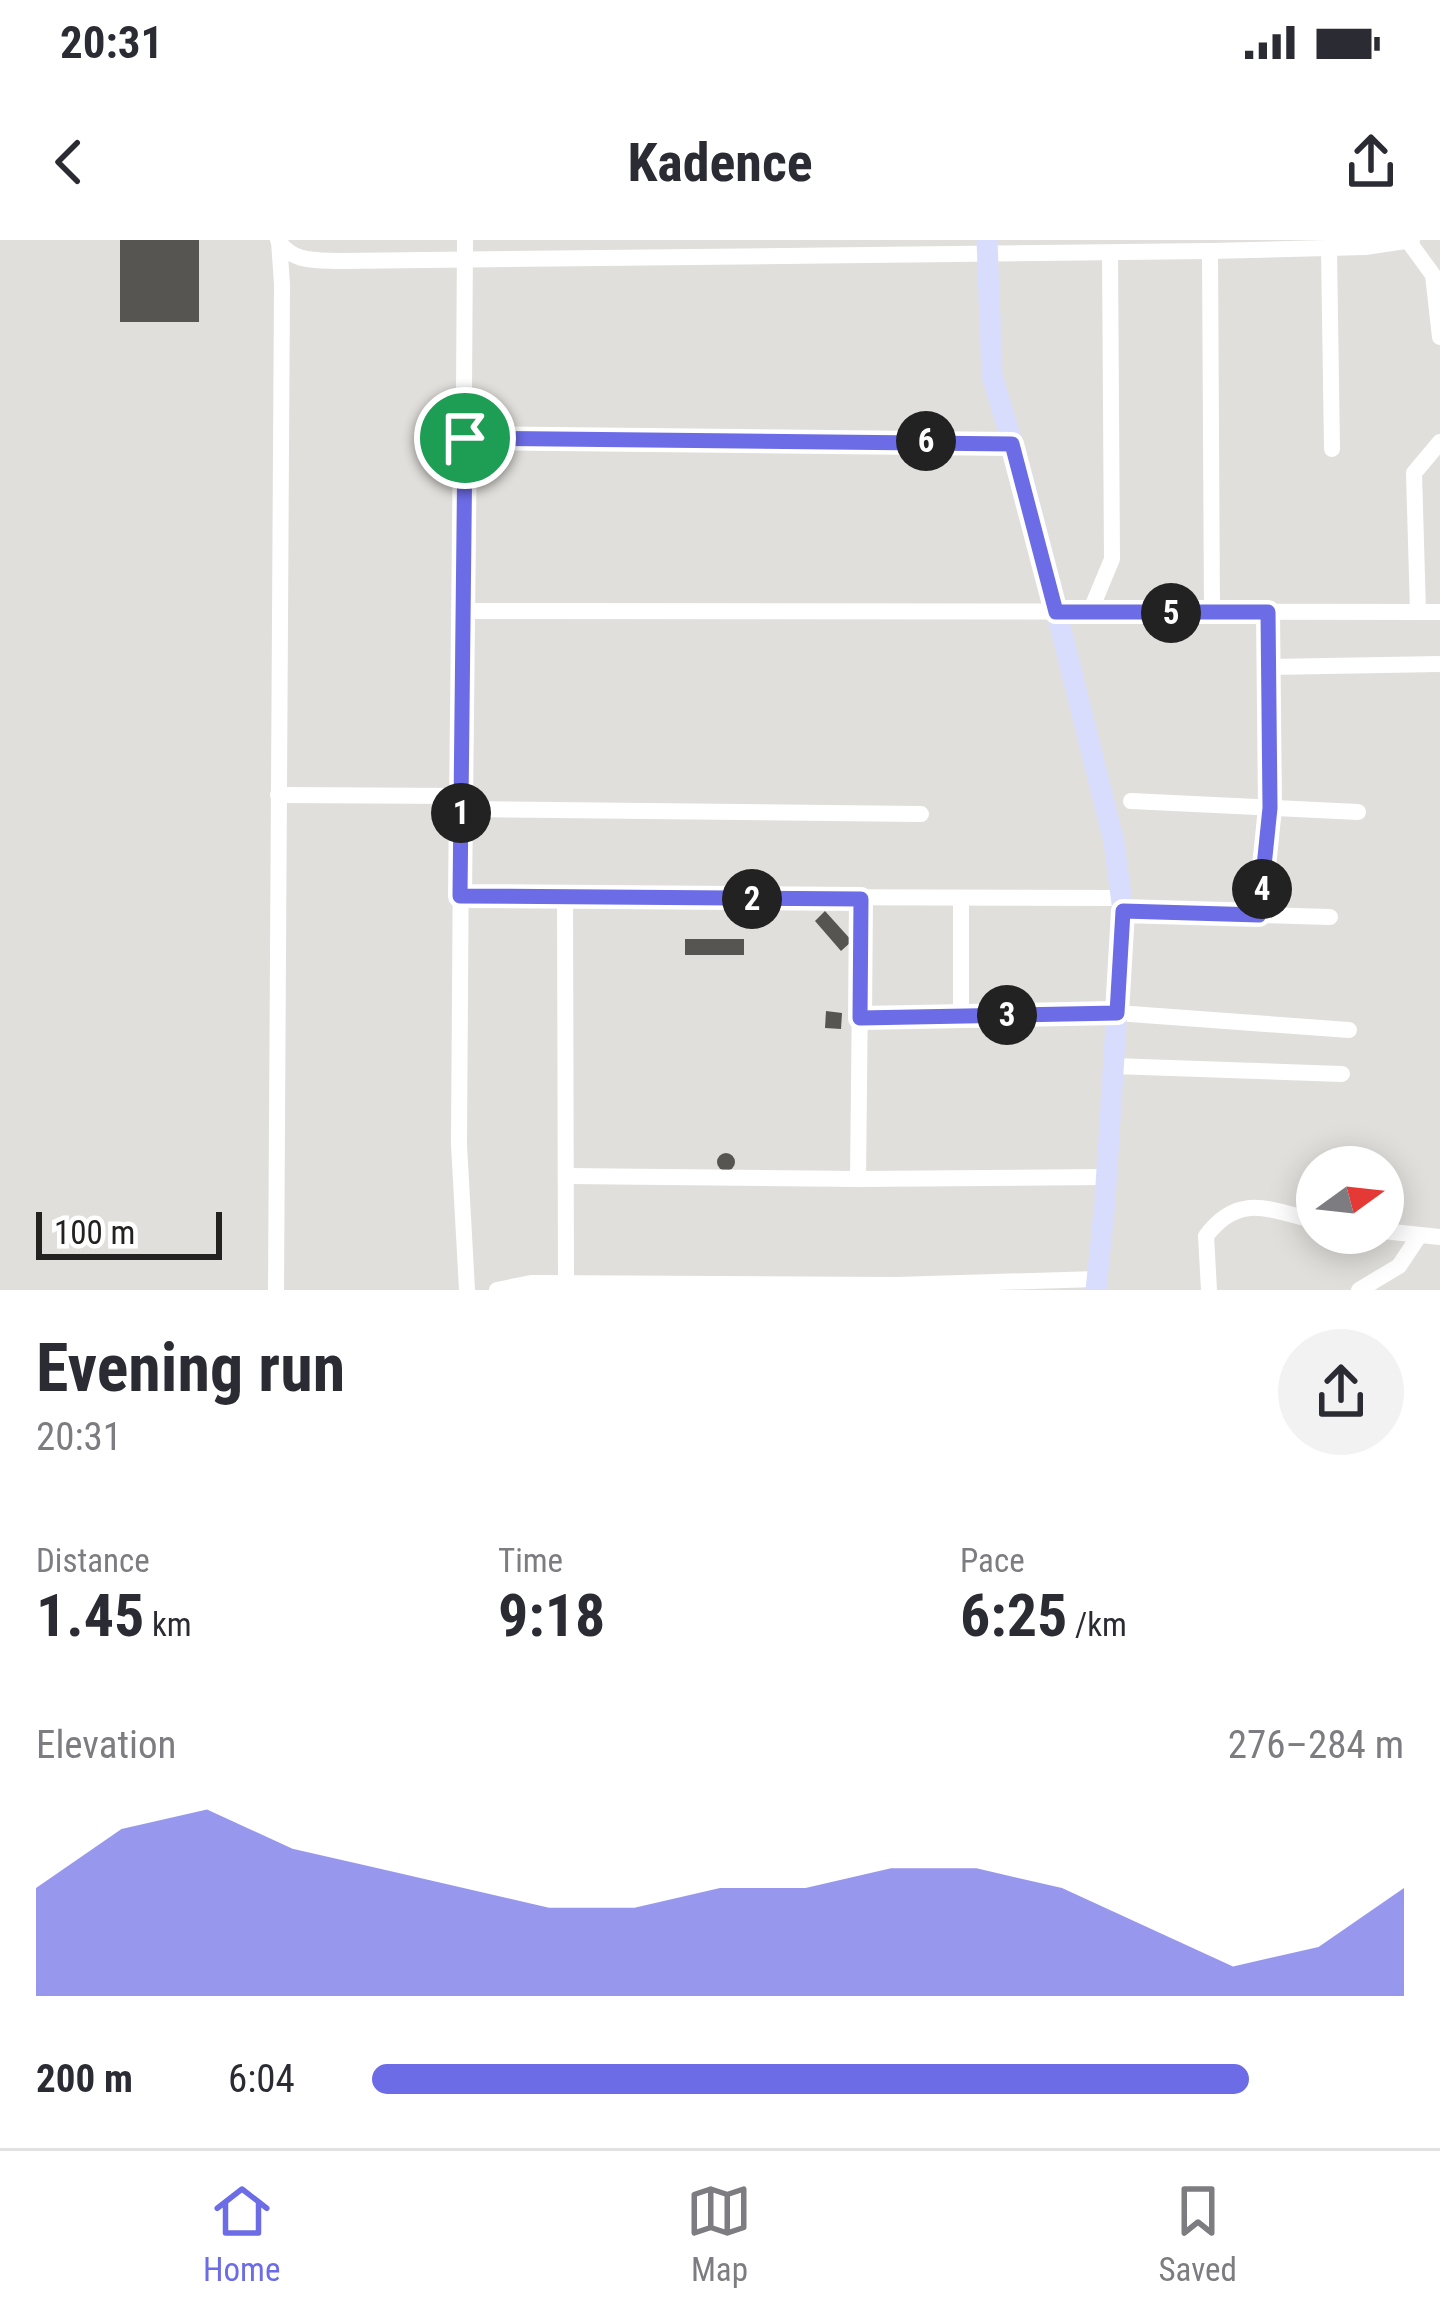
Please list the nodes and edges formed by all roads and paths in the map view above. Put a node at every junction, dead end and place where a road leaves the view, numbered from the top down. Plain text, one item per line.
1 (279, 240) edge
2 (1410, 241) edge
3 (1285, 244) edge
4 (1153, 246) edge
5 (988, 248) edge
6 (1329, 248) junction
7 (465, 250) edge
8 (1210, 251) junction
9 (1110, 253) junction
10 (1433, 262) edge
11 (1440, 337) edge
12 (465, 438) junction
13 (1440, 442) edge
14 (1012, 444) junction
15 (1332, 449) dead end
16 (464, 611) junction
17 (1056, 612) junction
18 (1090, 612) junction
19 (1268, 612) junction
20 (1418, 612) junction
21 (1440, 612) edge
22 (1212, 614) junction
23 (1440, 664) edge
24 (1269, 667) junction
25 (278, 795) junction
26 (1131, 801) dead end
27 (461, 802) junction
28 (1270, 808) junction
29 (1358, 812) dead end
30 (921, 814) dead end
31 (460, 896) junction
32 (565, 896) junction
33 (861, 899) junction
34 (961, 899) junction
35 (1122, 905) junction
36 (1259, 915) junction
37 (1330, 917) dead end
38 (1117, 1013) junction
39 (961, 1016) junction
40 (860, 1018) junction
41 (1349, 1030) dead end
42 (1113, 1066) junction
43 (1342, 1074) dead end
44 (566, 1176) junction
45 (1107, 1177) junction
46 (858, 1179) junction
47 (1296, 1217) edge
48 (1404, 1233) edge
49 (1419, 1235) junction
50 (1440, 1237) edge
51 (566, 1282) junction
52 (1096, 1285) edge
53 (276, 1290) edge
54 (467, 1290) edge
55 (497, 1290) edge
56 (1209, 1290) edge
57 (1359, 1290) edge

1 - 7 street
1 - 25 street
2 - 6 street
2 - 10 street
3 - 6 street
3 - 8 street
4 - 8 street
4 - 9 street
5 - 7 street
5 - 9 street
5 - 14 main road
6 - 15 street
7 - 12 street
8 - 22 street
9 - 18 street
10 - 11 street
12 - 14 street
12 - 16 street
13 - 20 street
14 - 17 main road
16 - 17 street
16 - 27 street
17 - 18 street
17 - 35 main road
18 - 22 street
19 - 20 street
19 - 22 street
19 - 24 street
20 - 21 street
23 - 24 street
24 - 28 street
25 - 27 street
25 - 53 street
26 - 28 street
27 - 30 street
27 - 31 street
28 - 29 street
28 - 36 street
31 - 32 street
31 - 54 street
32 - 33 street
32 - 44 street
33 - 34 street
33 - 40 street
34 - 35 street
34 - 39 street
35 - 36 street
35 - 38 main road
36 - 37 street
38 - 39 street
38 - 41 street
38 - 42 main road
39 - 40 street
40 - 46 street
42 - 43 street
42 - 45 main road
44 - 46 street
44 - 51 street
45 - 46 street
45 - 52 main road
47 - 56 street
48 - 49 street
49 - 50 street
49 - 57 street
51 - 52 street
51 - 55 street

